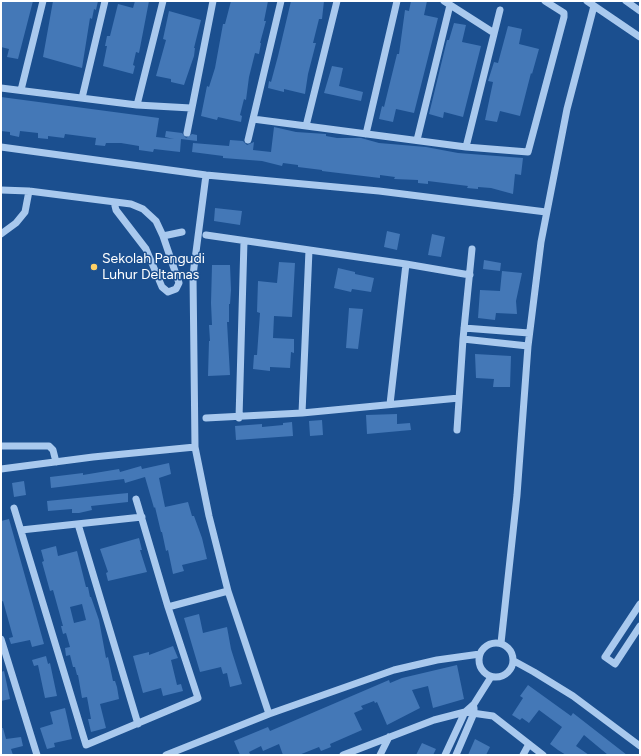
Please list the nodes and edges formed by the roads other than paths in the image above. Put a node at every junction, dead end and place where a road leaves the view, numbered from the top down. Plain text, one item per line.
1 (43, 1) edge
2 (105, 1) edge
3 (162, 1) edge
4 (213, 1) edge
5 (281, 1) edge
6 (337, 1) edge
7 (397, 1) edge
8 (545, 1) edge
9 (587, 1) edge
10 (626, 1) edge
11 (447, 3) edge
12 (594, 6) junction
13 (500, 10) dead end
14 (640, 12) edge
15 (494, 33) junction
16 (640, 37) edge
17 (1, 88) edge
18 (21, 90) junction
19 (82, 98) junction
20 (137, 105) junction
21 (191, 108) junction
22 (253, 119) junction
23 (306, 126) junction
24 (187, 133) dead end
25 (366, 134) junction
26 (248, 140) dead end
27 (417, 140) junction
28 (1, 147) edge
29 (466, 147) junction
30 (206, 175) junction
31 (1, 190) edge
32 (29, 190) junction
33 (114, 202) junction
34 (546, 212) junction
35 (182, 232) dead end
36 (1, 234) edge
37 (206, 235) dead end
38 (163, 236) junction
39 (244, 241) junction
40 (472, 249) dead end
41 (309, 250) junction
42 (406, 264) junction
43 (470, 276) junction
44 (464, 328) junction
45 (529, 333) junction
46 (463, 339) junction
47 (528, 346) junction
48 (459, 398) junction
49 (390, 404) junction
50 (302, 413) junction
51 (206, 418) dead end
52 (240, 418) junction
53 (457, 430) dead end
54 (1, 446) edge
55 (195, 447) junction
56 (56, 462) junction
57 (1, 469) edge
58 (136, 499) dead end
59 (14, 508) dead end
60 (142, 517) junction
61 (78, 524) junction
62 (21, 530) junction
63 (228, 591) junction
64 (640, 604) edge
65 (168, 607) junction
66 (640, 626) edge
67 (1, 639) edge
68 (501, 643) junction
69 (480, 654) junction
70 (514, 661) junction
71 (491, 677) junction
72 (474, 704) junction
73 (466, 712) junction
74 (474, 713) junction
75 (270, 714) junction
76 (138, 724) junction
77 (389, 737) junction
78 (529, 744) junction
79 (640, 746) edge
80 (37, 755) edge
81 (166, 755) edge
82 (343, 755) edge
83 (380, 755) edge
84 (445, 755) edge
85 (456, 755) edge
86 (523, 755) edge
87 (543, 755) edge

1 - 18 street
2 - 19 street
3 - 20 street
4 - 21 street
5 - 22 street
6 - 23 street
7 - 25 street
8 - 29 street
9 - 12 street
10 - 14 street
11 - 15 street
11 - 27 street
12 - 16 street
12 - 34 street
13 - 15 street
15 - 29 street
17 - 18 street
18 - 19 street
19 - 20 street
20 - 21 street
21 - 24 street
22 - 23 street
22 - 26 street
23 - 25 street
25 - 27 street
27 - 29 street
28 - 30 street
30 - 34 street
30 - 55 street
31 - 32 street
32 - 33 street
32 - 36 street
33 - 38 street
33 - 38 street
34 - 45 street
35 - 38 street
37 - 39 street
39 - 41 street
39 - 52 street
40 - 43 street
41 - 42 street
41 - 50 street
42 - 43 street
42 - 49 street
43 - 44 street
44 - 45 street
44 - 46 street
45 - 47 street
46 - 47 street
46 - 48 street
47 - 68 street
48 - 49 street
48 - 53 street
49 - 50 street
50 - 52 street
51 - 52 street
54 - 56 street
55 - 56 street
55 - 63 street
56 - 57 street
58 - 60 street
59 - 62 street
60 - 61 street
60 - 65 street
61 - 62 street
61 - 76 street
62 - 76 street
63 - 65 street
63 - 75 street
64 - 66 street
65 - 76 street
67 - 80 street
68 - 69 street
68 - 70 street
69 - 71 street
69 - 75 street
70 - 71 street
70 - 79 street
71 - 72 street
72 - 73 street
72 - 74 street
73 - 74 street
73 - 77 street
73 - 84 street
74 - 78 street
74 - 85 street
75 - 81 street
77 - 82 street
77 - 83 street
78 - 86 street
78 - 87 street

